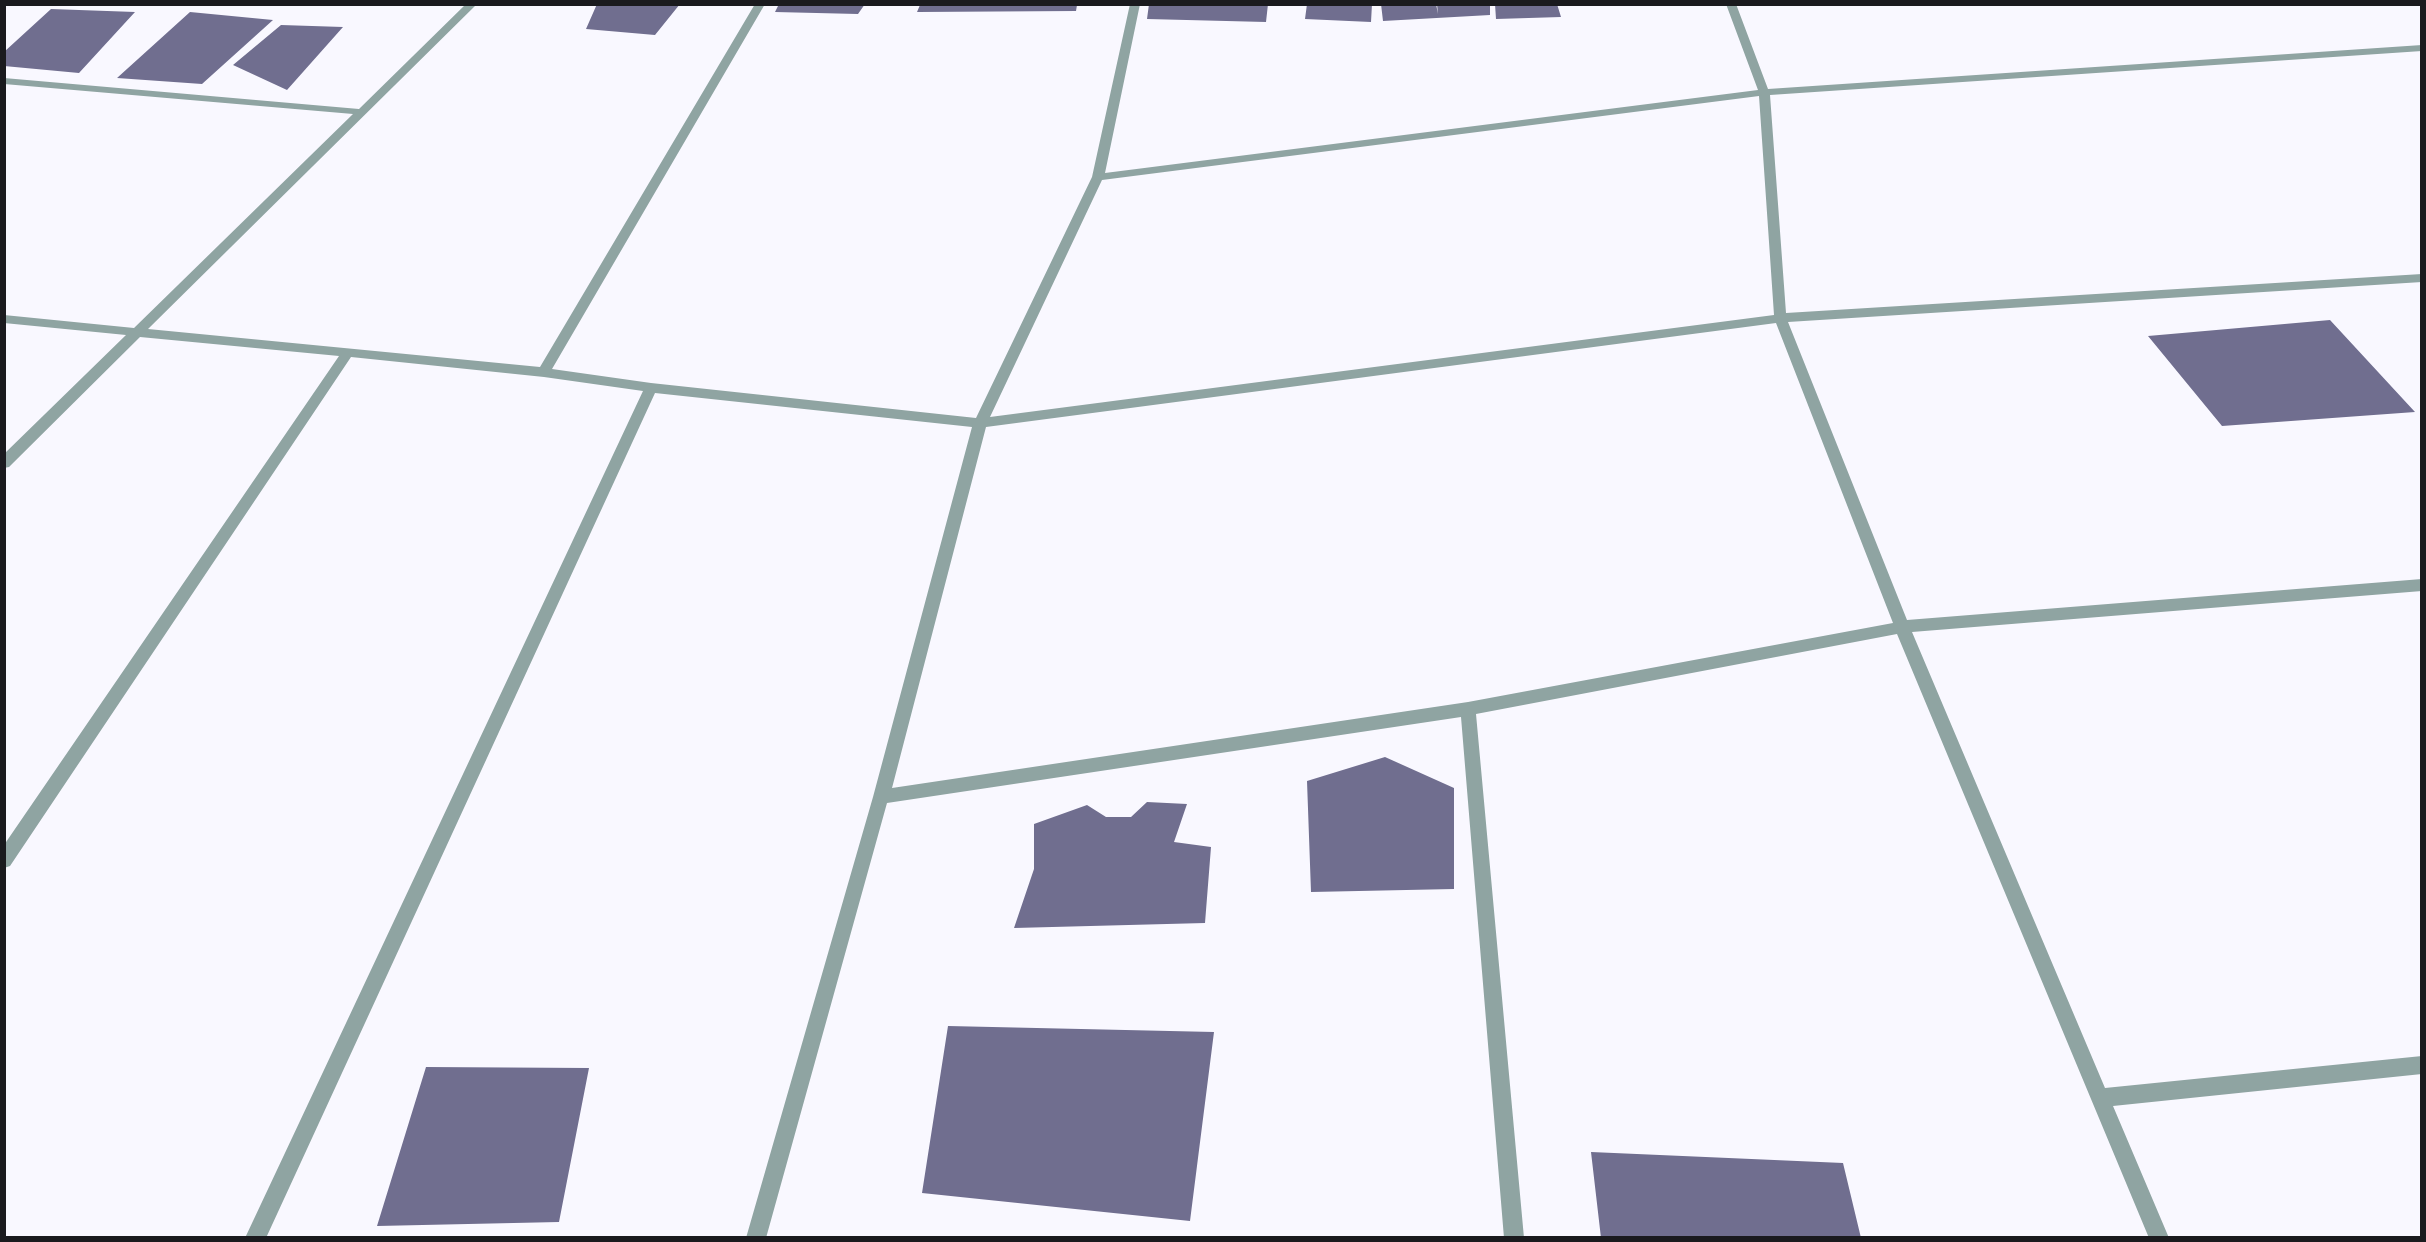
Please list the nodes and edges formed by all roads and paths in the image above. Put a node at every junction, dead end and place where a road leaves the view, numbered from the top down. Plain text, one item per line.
1 (472, 4) edge
2 (760, 4) edge
3 (1135, 4) edge
4 (1731, 4) edge
5 (2421, 48) edge
6 (4, 81) edge
7 (1764, 92) junction
8 (362, 112) junction
9 (1098, 177) junction
10 (2421, 278) edge
11 (1780, 318) junction
12 (4, 319) edge
13 (137, 333) junction
14 (347, 354) junction
15 (544, 372) junction
16 (651, 388) junction
17 (980, 423) junction
18 (4, 463) edge
19 (2421, 585) edge
20 (1902, 627) junction
21 (1468, 709) junction
22 (881, 797) junction
23 (4, 860) edge
24 (2421, 1065) edge
25 (2101, 1098) junction
26 (255, 1238) edge
27 (756, 1238) edge
28 (1514, 1238) edge
29 (2158, 1238) edge

1 - 8 street
2 - 15 street
3 - 9 street
4 - 7 street
5 - 7 street
6 - 8 street
7 - 9 street
7 - 11 street
8 - 13 street
9 - 17 street
10 - 11 street
11 - 17 street
11 - 20 street
12 - 13 street
13 - 14 street
13 - 18 street
14 - 15 street
14 - 23 street
15 - 16 street
16 - 17 street
16 - 26 street
17 - 22 street
19 - 20 street
20 - 21 street
20 - 25 street
21 - 22 street
21 - 28 street
22 - 27 street
24 - 25 street
25 - 29 street

